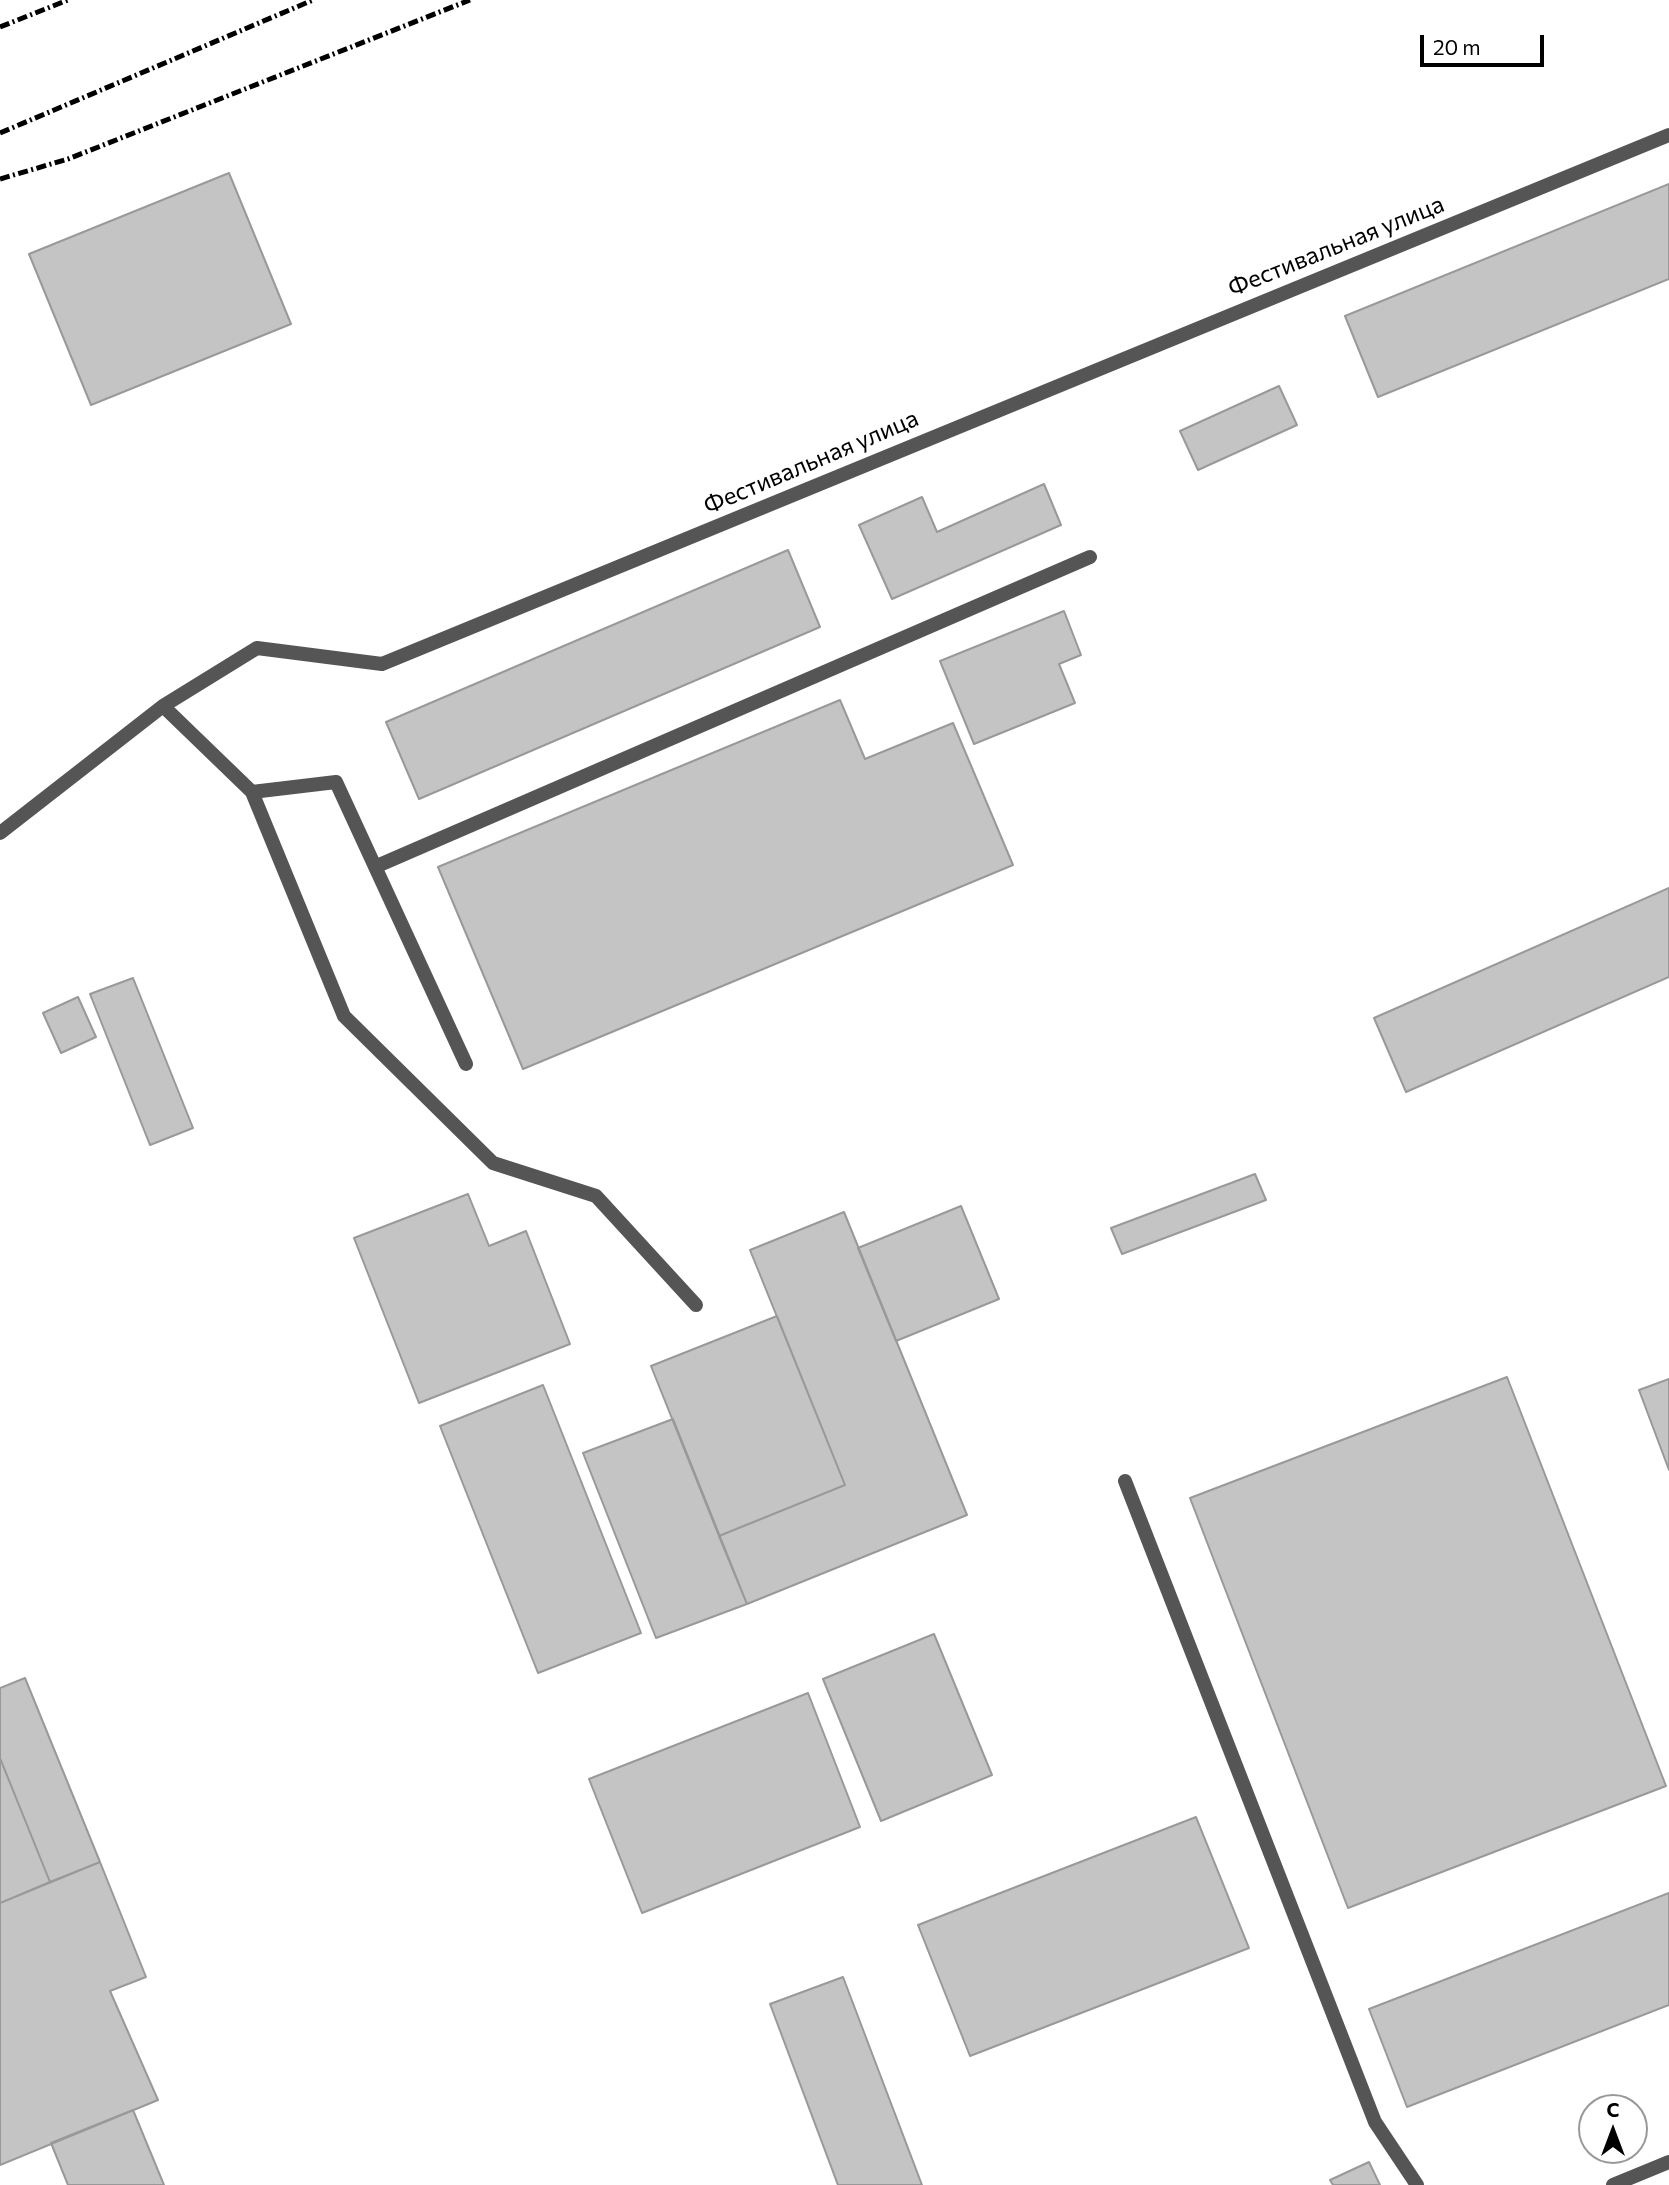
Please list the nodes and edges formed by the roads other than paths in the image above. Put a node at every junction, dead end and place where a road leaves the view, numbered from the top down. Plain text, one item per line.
1 (1669, 135) edge
2 (1090, 557) dead end
3 (163, 706) junction
4 (251, 792) junction
5 (0, 833) edge
6 (377, 866) junction
7 (466, 1064) dead end
8 (696, 1305) dead end
9 (1125, 1480) dead end
10 (1669, 2162) edge
11 (1417, 2185) edge
12 (1613, 2185) edge

1 - 3 lane, Фестивальная улица
2 - 6 lane
3 - 4 lane
3 - 5 lane, Фестивальная улица
4 - 6 lane
4 - 8 lane
6 - 7 lane
9 - 11 lane
10 - 12 lane

